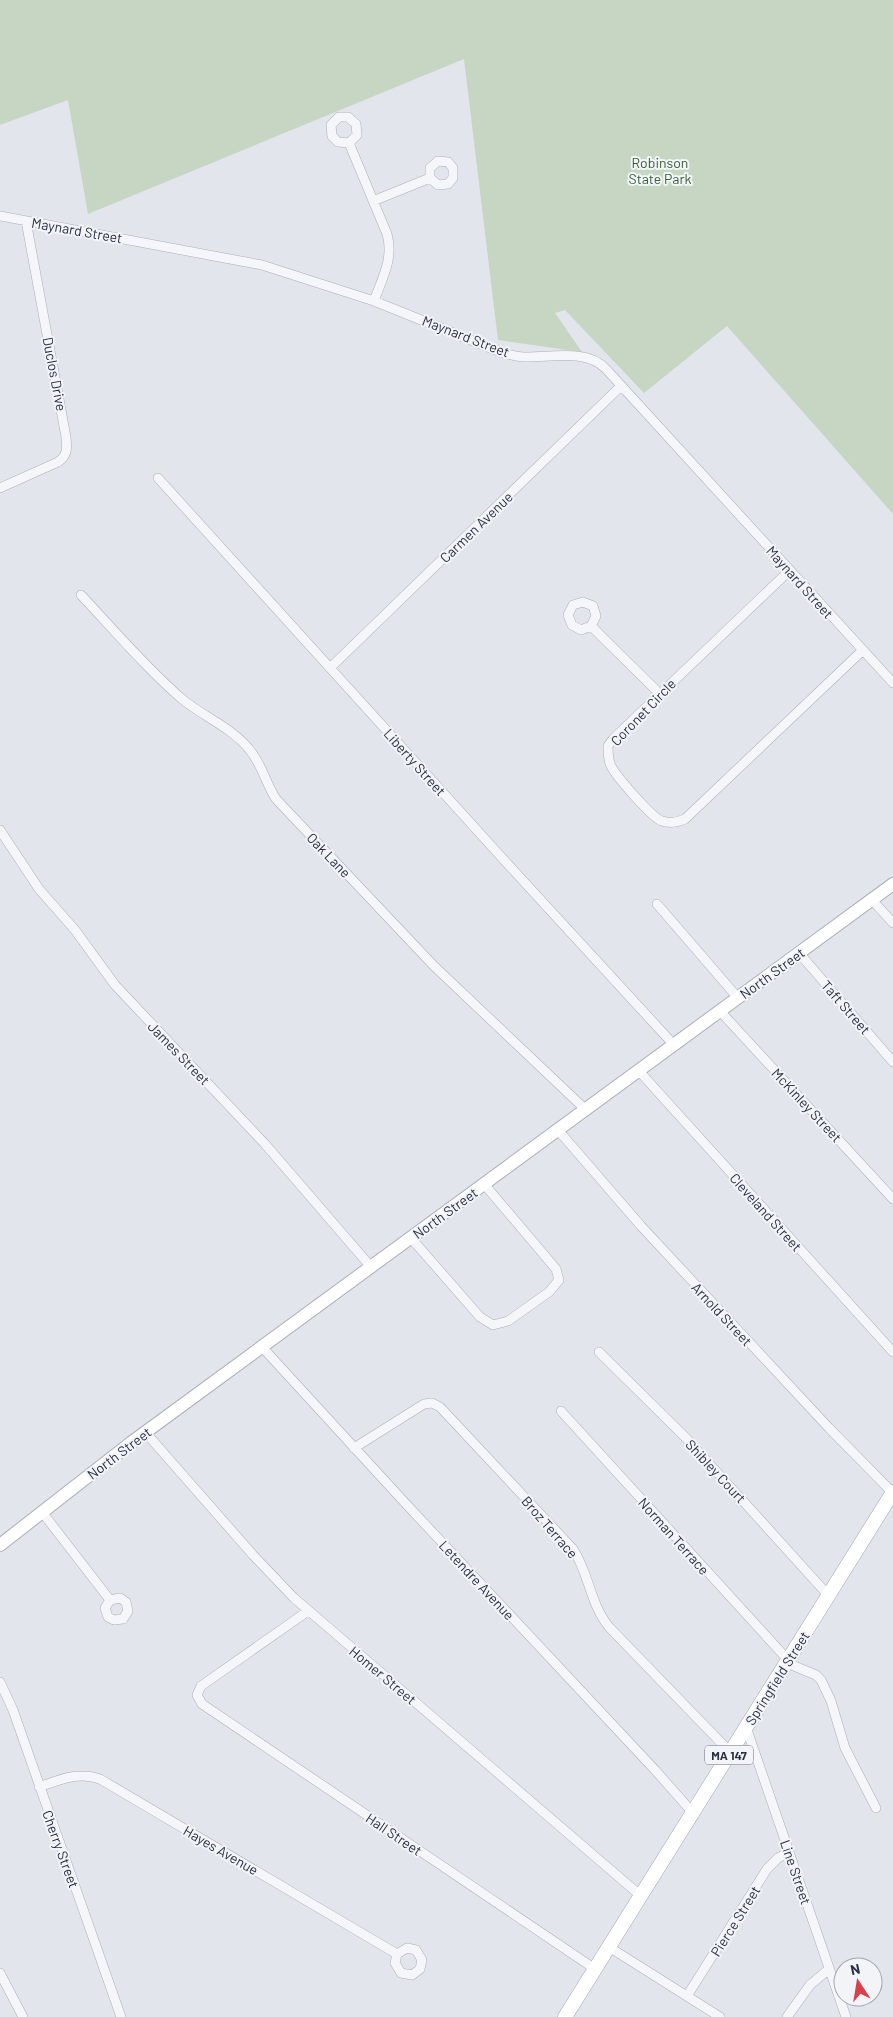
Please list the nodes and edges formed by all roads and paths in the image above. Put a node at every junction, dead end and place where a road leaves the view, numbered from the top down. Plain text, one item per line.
1 (349, 143) dead end
2 (430, 178) dead end
3 (373, 201) junction
4 (0, 216) edge
5 (26, 221) junction
6 (374, 301) junction
7 (621, 386) junction
8 (158, 478) dead end
9 (0, 488) edge
10 (790, 570) junction
11 (81, 595) dead end
12 (592, 626) dead end
13 (863, 650) junction
14 (330, 668) junction
15 (893, 683) edge
16 (659, 693) junction
17 (0, 830) edge
18 (893, 884) edge
19 (872, 900) junction
20 (657, 904) dead end
21 (893, 923) edge
22 (799, 953) junction
23 (738, 998) junction
24 (720, 1011) junction
25 (674, 1045) junction
26 (893, 1062) edge
27 (639, 1071) junction
28 (586, 1110) junction
29 (558, 1130) junction
30 (484, 1184) junction
31 (893, 1200) edge
32 (411, 1238) junction
33 (371, 1267) junction
34 (262, 1347) junction
35 (599, 1352) dead end
36 (893, 1352) edge
37 (561, 1411) dead end
38 (146, 1433) junction
39 (354, 1448) junction
40 (893, 1492) edge
41 (42, 1512) junction
42 (0, 1545) edge
43 (828, 1595) junction
44 (110, 1600) dead end
45 (308, 1611) junction
46 (788, 1660) junction
47 (0, 1682) edge
48 (746, 1727) junction
49 (730, 1753) junction
50 (39, 1787) junction
51 (876, 1808) dead end
52 (693, 1813) junction
53 (789, 1852) junction
54 (642, 1896) junction
55 (609, 1947) junction
56 (397, 1954) dead end
57 (595, 1969) junction
58 (829, 1969) junction
59 (0, 1973) edge
60 (687, 1996) junction
61 (23, 2017) edge
62 (120, 2017) edge
63 (565, 2017) edge
64 (720, 2017) edge
65 (787, 2017) edge
66 (846, 2017) edge

1 - 3 street
2 - 3 street
3 - 6 street
4 - 5 street, Maynard Street
5 - 6 street, Maynard Street
5 - 9 street, Duclos Drive
6 - 7 street, Maynard Street
7 - 10 street, Maynard Street
7 - 14 street, Carmen Avenue
8 - 14 street, Liberty Street
10 - 13 street, Maynard Street
10 - 16 street, Coronet Circle
11 - 28 street, Oak Lane
12 - 16 street
13 - 15 street, Maynard Street
13 - 16 street, Coronet Circle
14 - 25 street, Liberty Street
17 - 33 street, James Street
18 - 19 main road, North Street
19 - 21 street
19 - 22 main road, North Street
20 - 23 street
22 - 23 main road, North Street
22 - 26 street, Taft Street
23 - 24 main road, North Street
24 - 25 main road, North Street
24 - 31 street, McKinley Street
25 - 27 main road, North Street
27 - 28 main road, North Street
27 - 36 street, Cleveland Street
28 - 29 main road, North Street
29 - 30 main road, North Street
29 - 40 street, Arnold Street
30 - 32 main road, North Street
30 - 32 street
32 - 33 main road, North Street
33 - 34 main road, North Street
34 - 38 main road, North Street
34 - 39 street, Letendre Avenue
35 - 43 street, Shibley Court
37 - 46 street, Norman Terrace
38 - 41 main road, North Street
38 - 45 street, Homer Street
39 - 49 street, Broz Terrace
39 - 52 street, Letendre Avenue
40 - 43 main road, Springfield Street / MA 147
41 - 42 main road, North Street
41 - 44 street
43 - 46 main road, Springfield Street / MA 147
45 - 54 street, Homer Street
45 - 57 street, Hall Street
46 - 48 main road, Springfield Street / MA 147
46 - 51 street, Norman Terrace
47 - 50 street, Cherry Street
48 - 49 main road, Springfield Street / MA 147
48 - 53 street, Line Street
49 - 52 main road, Springfield Street / MA 147
50 - 56 street, Hayes Avenue
50 - 62 street, Cherry Street
52 - 54 main road, Springfield Street / MA 147
53 - 58 street, Line Street
53 - 60 street, Pierce Street
54 - 55 main road, Springfield Street / MA 147
55 - 57 main road, Springfield Street / MA 147
55 - 60 street
57 - 63 main road, Springfield Street / MA 147
58 - 65 street
58 - 66 street, Line Street
59 - 61 street
60 - 64 street

